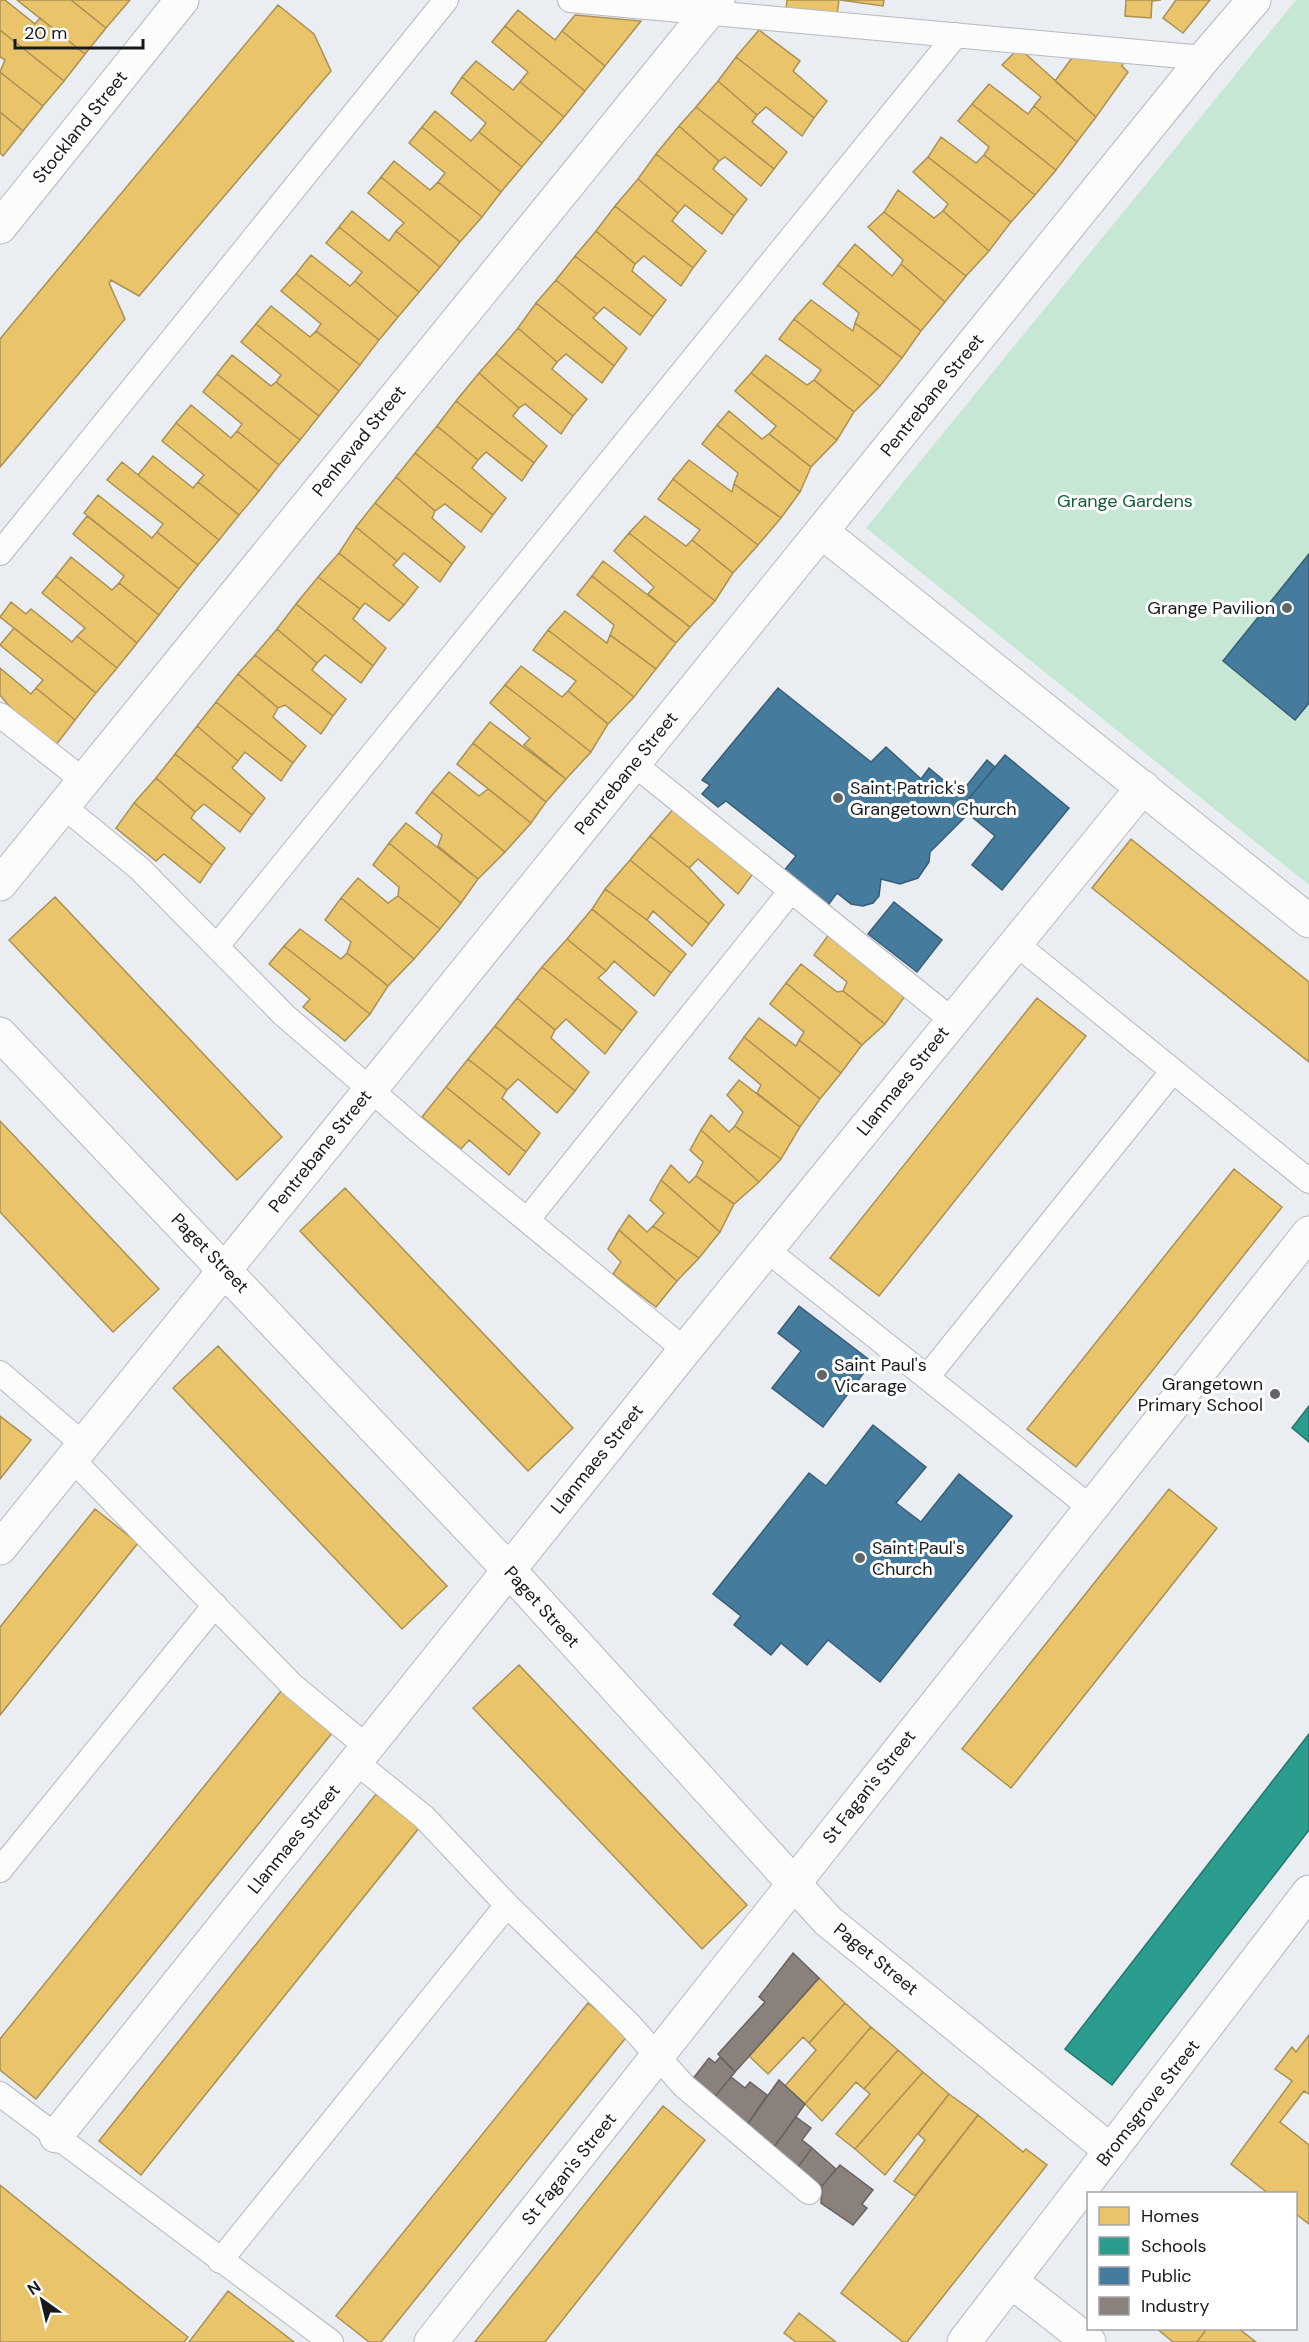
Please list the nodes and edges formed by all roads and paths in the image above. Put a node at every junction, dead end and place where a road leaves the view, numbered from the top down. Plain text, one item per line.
1 (182, 0) edge
2 (446, 0) edge
3 (570, 0) edge
4 (1254, 0) edge
5 (713, 6) edge
6 (956, 35) junction
7 (1204, 58) junction
8 (0, 227) edge
9 (822, 532) junction
10 (0, 553) edge
11 (0, 715) edge
12 (634, 764) junction
13 (83, 780) junction
14 (1143, 787) junction
15 (63, 806) junction
16 (0, 884) edge
17 (790, 892) junction
18 (1309, 921) edge
19 (1014, 942) junction
20 (217, 946) junction
21 (952, 1020) junction
22 (0, 1034) edge
23 (1172, 1072) junction
24 (370, 1089) junction
25 (1309, 1181) edge
26 (528, 1219) junction
27 (1309, 1233) edge
28 (767, 1250) junction
29 (226, 1270) junction
30 (685, 1350) junction
31 (0, 1373) edge
32 (928, 1376) junction
33 (79, 1452) junction
34 (1091, 1508) junction
35 (0, 1548) edge
36 (509, 1570) junction
37 (215, 1605) junction
38 (361, 1755) junction
39 (0, 1870) edge
40 (793, 1884) junction
41 (1307, 1900) edge
42 (507, 1905) junction
43 (658, 2057) junction
44 (0, 2094) edge
45 (56, 2136) junction
46 (1111, 2151) junction
47 (809, 2192) dead end
48 (220, 2260) junction
49 (1012, 2282) junction
50 (331, 2342) edge
51 (430, 2342) edge
52 (964, 2342) edge
53 (1089, 2342) edge

1 - 8 street, Stockland Street
2 - 10 lane
3 - 5 lane
4 - 7 street, Pentrebane Street
5 - 6 lane
5 - 13 street, Penhevad Street
6 - 7 lane
6 - 20 lane
7 - 9 street, Pentrebane Street
9 - 12 street, Pentrebane Street
9 - 14 street
11 - 13 lane
12 - 17 lane
12 - 24 street, Pentrebane Street
13 - 15 street, Penhevad Street
14 - 18 street
14 - 19 street, Llanmaes Street
15 - 16 street, Penhevad Street
15 - 20 lane
17 - 21 lane
17 - 26 lane
19 - 21 street, Llanmaes Street
19 - 23 lane
20 - 24 lane
21 - 28 street, Llanmaes Street
22 - 29 street, Paget Street
23 - 25 lane
23 - 32 lane
24 - 26 lane
24 - 29 street, Pentrebane Street
26 - 30 lane
27 - 34 street, St Fagan's Street
28 - 30 street, Llanmaes Street
28 - 32 lane
29 - 33 street, Pentrebane Street
29 - 36 street, Paget Street
30 - 36 street, Llanmaes Street
31 - 33 lane
32 - 34 lane
33 - 35 street, Pentrebane Street
33 - 37 lane
34 - 40 street, St Fagan's Street
36 - 38 street, Llanmaes Street
36 - 40 street, Paget Street
37 - 38 lane
37 - 39 lane
38 - 42 lane
38 - 45 street, Llanmaes Street
40 - 43 street, St Fagan's Street
40 - 46 street, Paget Street
41 - 46 street, Bromsgrove Street
42 - 43 lane
42 - 48 lane
43 - 47 lane
43 - 51 street, St Fagan's Street
44 - 45 lane
45 - 48 lane
46 - 49 street, Bromsgrove Street
48 - 50 lane
49 - 52 street, Bromsgrove Street
49 - 53 street

